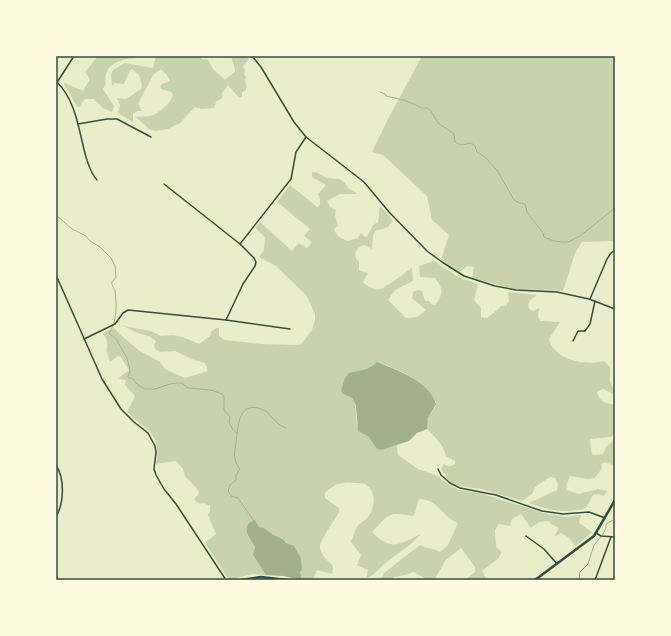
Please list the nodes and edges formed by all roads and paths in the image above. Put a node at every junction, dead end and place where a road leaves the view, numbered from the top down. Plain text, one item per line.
1 (74, 56) edge
2 (252, 56) edge
3 (57, 83) edge
4 (78, 124) junction
5 (151, 137) dead end
6 (306, 137) junction
7 (97, 180) dead end
8 (164, 184) dead end
9 (240, 244) junction
10 (615, 250) edge
11 (56, 275) edge
12 (590, 299) junction
13 (595, 301) junction
14 (615, 309) edge
15 (226, 320) junction
16 (290, 329) dead end
17 (84, 339) junction
18 (573, 341) dead end
19 (56, 466) edge
20 (438, 468) dead end
21 (615, 500) edge
22 (56, 517) edge
23 (605, 518) junction
24 (596, 532) junction
25 (526, 536) dead end
26 (611, 537) junction
27 (615, 537) edge
28 (557, 564) junction
29 (226, 580) edge
30 (241, 580) edge
31 (287, 580) edge
32 (535, 580) edge
33 (595, 580) edge

1 - 3 street
2 - 6 street
3 - 4 street
4 - 5 street
4 - 7 street
6 - 9 street
6 - 12 street
8 - 9 street
9 - 15 street
10 - 12 street
11 - 17 street
12 - 13 street
13 - 14 street
13 - 18 street
15 - 16 street
15 - 17 street
17 - 29 street
19 - 22 street
20 - 23 street
21 - 23 main road
23 - 24 main road
24 - 26 street
24 - 28 main road
25 - 28 street
26 - 27 street
26 - 33 street
28 - 32 main road
30 - 31 main road

